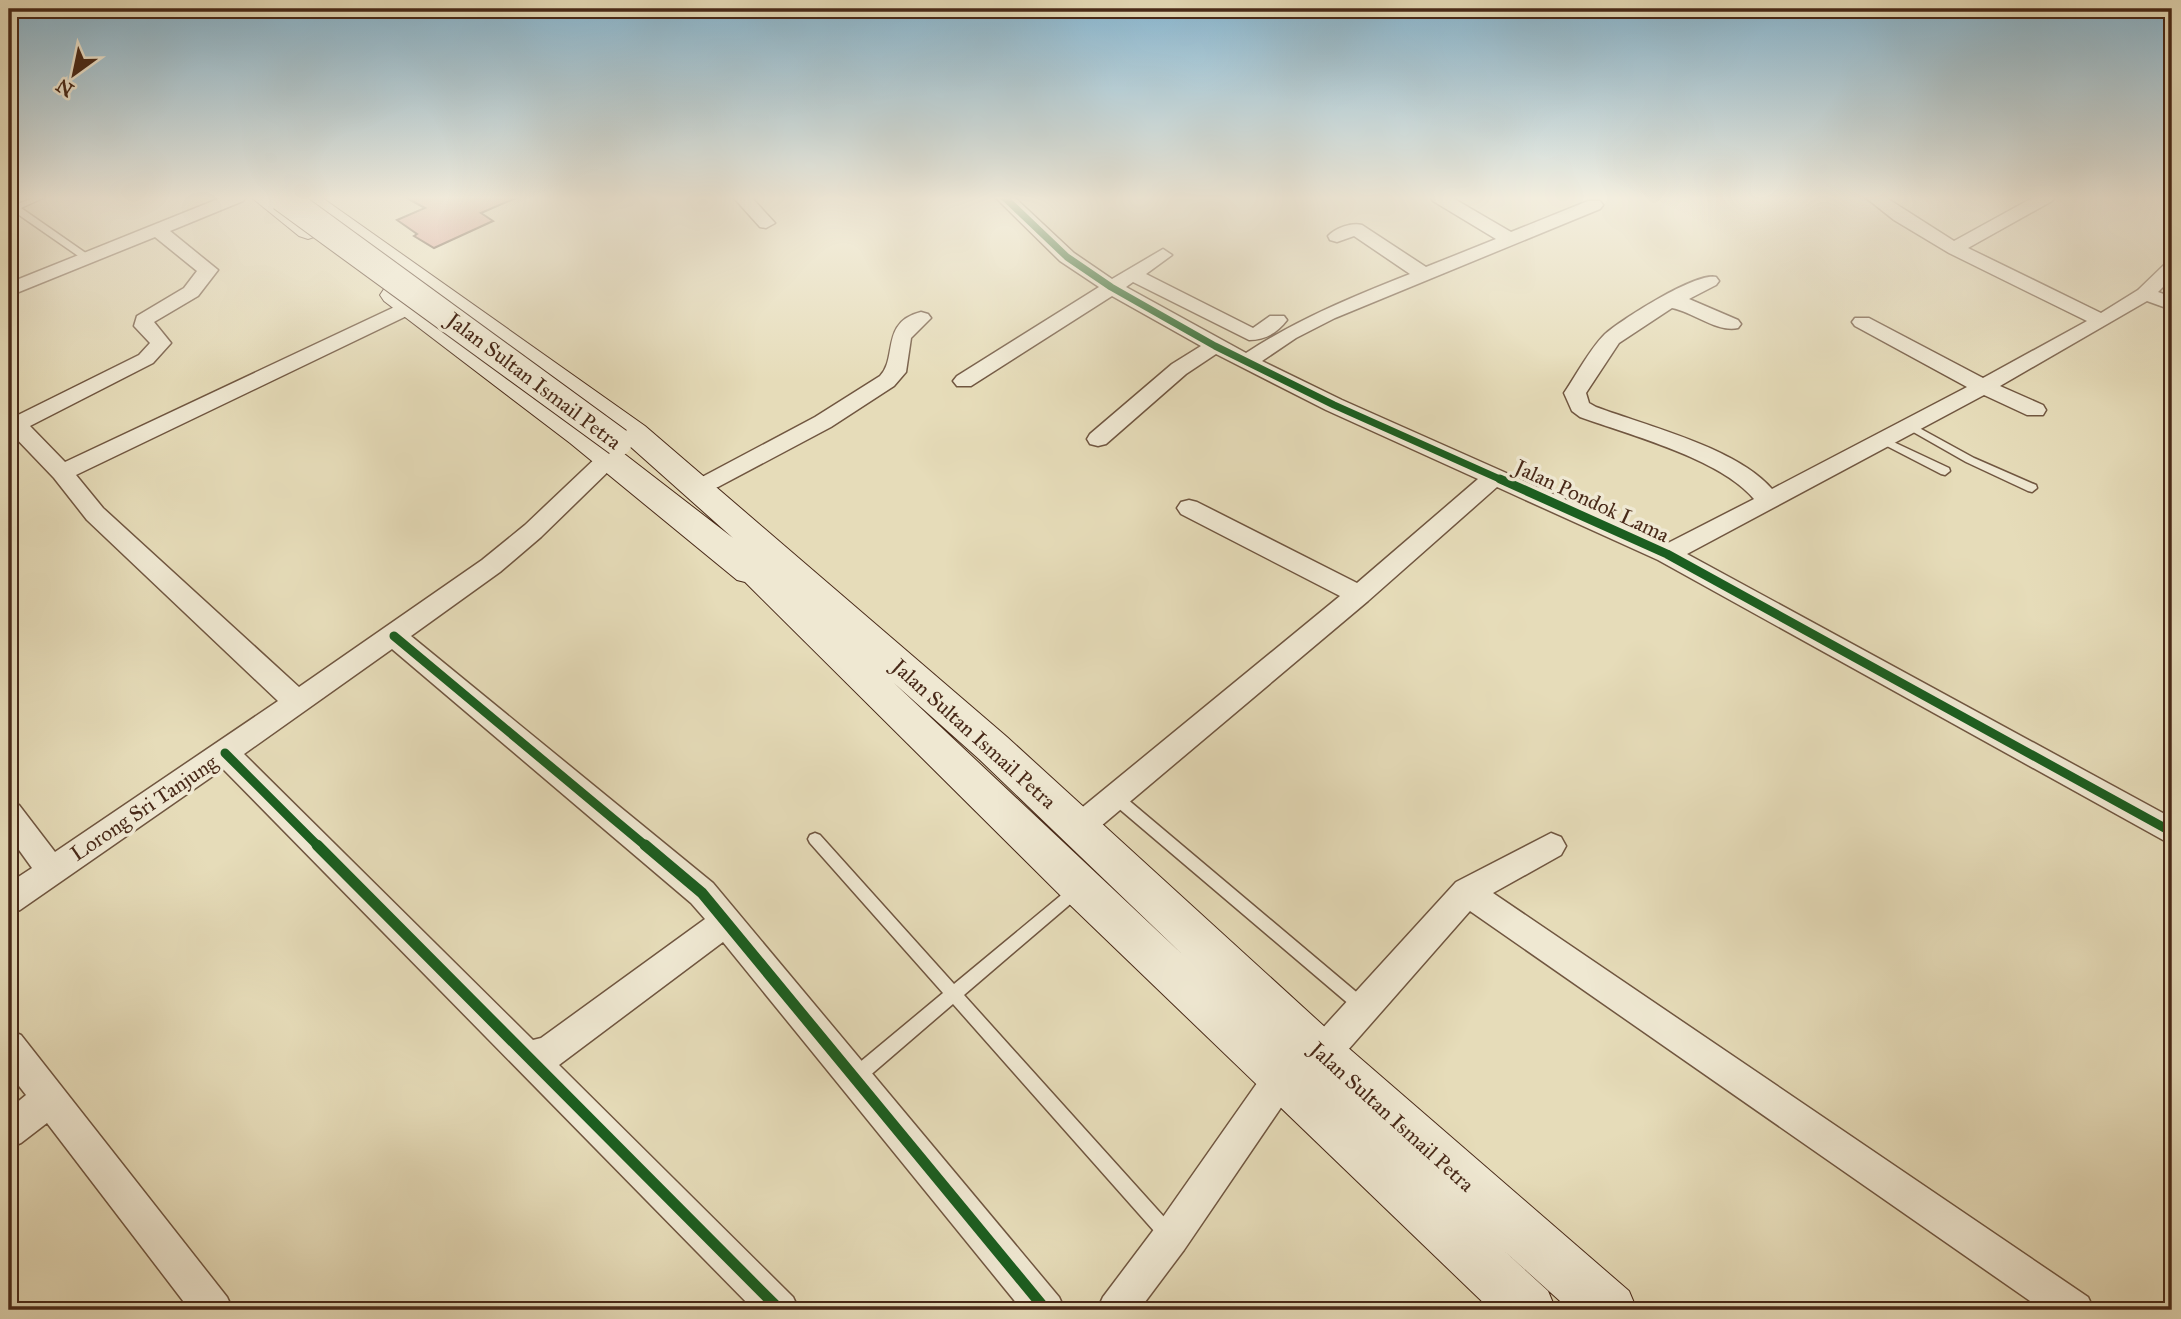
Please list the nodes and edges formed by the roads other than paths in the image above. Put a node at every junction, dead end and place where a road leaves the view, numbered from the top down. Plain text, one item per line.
1 (87, 259) edge
2 (194, 259) edge
3 (348, 259) edge
4 (357, 259) edge
5 (383, 259) edge
6 (409, 259) edge
7 (1069, 259) edge
8 (1157, 259) edge
9 (1400, 259) edge
10 (1463, 259) edge
11 (1976, 259) edge
12 (2172, 268) edge
13 (1132, 274) junction
14 (1423, 274) junction
15 (1709, 281) dead end
16 (1111, 287) junction
17 (9, 290) edge
18 (2145, 294) junction
19 (1670, 302) junction
20 (1189, 304) junction
21 (2172, 304) edge
22 (410, 307) junction
23 (921, 318) dead end
24 (1168, 319) junction
25 (1277, 320) dead end
26 (2102, 321) junction
27 (1862, 322) dead end
28 (1731, 324) dead end
29 (1215, 346) junction
30 (1246, 362) junction
31 (964, 381) dead end
32 (1981, 386) junction
33 (2035, 411) dead end
34 (12, 422) edge
35 (1912, 426) junction
36 (1098, 439) dead end
37 (1885, 441) junction
38 (620, 445) junction
39 (1945, 471) dead end
40 (62, 473) junction
41 (1496, 476) junction
42 (710, 482) junction
43 (2032, 488) dead end
44 (1770, 502) junction
45 (1189, 508) dead end
46 (1667, 554) junction
47 (773, 574) junction
48 (1359, 595) junction
49 (394, 636) junction
50 (297, 702) junction
51 (225, 754) junction
52 (1115, 797) junction
53 (9, 814) edge
54 (1078, 828) junction
55 (2172, 832) edge
56 (815, 839) dead end
57 (1551, 846) dead end
58 (52, 871) junction
59 (1080, 887) junction
60 (1467, 892) junction
61 (9, 900) edge
62 (726, 922) junction
63 (955, 993) junction
64 (1362, 1007) junction
65 (9, 1046) edge
66 (1321, 1055) junction
67 (528, 1057) junction
68 (854, 1078) junction
69 (1281, 1078) junction
70 (49, 1100) junction
71 (9, 1131) edge
72 (1171, 1237) junction
73 (214, 1310) edge
74 (780, 1310) edge
75 (1045, 1310) edge
76 (1116, 1310) edge
77 (1530, 1310) edge
78 (1610, 1310) edge
79 (2074, 1310) edge

1 - 17 street
2 - 34 street
3 - 22 main road
4 - 38 main road, Jalan Sultan Ismail Petra, bridge
5 - 38 main road, Jalan Sultan Ismail Petra
6 - 42 main road
7 - 16 street, Jalan Pondok Lama
8 - 13 street
9 - 14 street
10 - 14 street
11 - 26 street
12 - 18 street
13 - 16 street
13 - 20 street
14 - 30 street
15 - 19 street
16 - 24 street, Jalan Pondok Lama
16 - 31 street
18 - 21 street
18 - 26 street
19 - 28 street
19 - 44 street
20 - 24 street
20 - 25 street
22 - 38 main road
22 - 40 street
23 - 42 street
24 - 29 street, Jalan Pondok Lama
26 - 32 street
27 - 32 street
29 - 30 street, Jalan Pondok Lama
29 - 36 street
30 - 41 street, Jalan Pondok Lama
32 - 33 street
32 - 35 street
34 - 40 street
35 - 37 street
35 - 43 lane
37 - 39 lane
37 - 44 street
38 - 47 main road, Jalan Sultan Ismail Petra
38 - 49 street, Lorong Sri Tanjung
40 - 50 street
41 - 46 street, Jalan Pondok Lama
41 - 48 street
42 - 47 main road
44 - 46 street
45 - 48 street
46 - 55 street, Jalan Pondok Lama
47 - 54 main road, Jalan Sultan Ismail Petra
47 - 59 main road, Jalan Sultan Ismail Petra
48 - 52 street
49 - 50 street, Lorong Sri Tanjung
49 - 62 street
50 - 51 street, Lorong Sri Tanjung
51 - 58 street, Lorong Sri Tanjung
51 - 67 street
52 - 54 street
52 - 64 lane
53 - 58 street
54 - 66 main road, Jalan Sultan Ismail Petra
56 - 63 lane
57 - 60 street
58 - 61 street, Lorong Sri Tanjung
59 - 63 lane
59 - 69 main road, Jalan Sultan Ismail Petra
60 - 64 street
60 - 79 street
62 - 67 street
62 - 68 street
63 - 68 lane
63 - 72 lane
64 - 66 street
65 - 70 street
66 - 78 main road, Jalan Sultan Ismail Petra
67 - 74 street
68 - 75 street
69 - 72 street
69 - 77 main road, Jalan Sultan Ismail Petra
70 - 71 street
70 - 73 street
72 - 76 street

